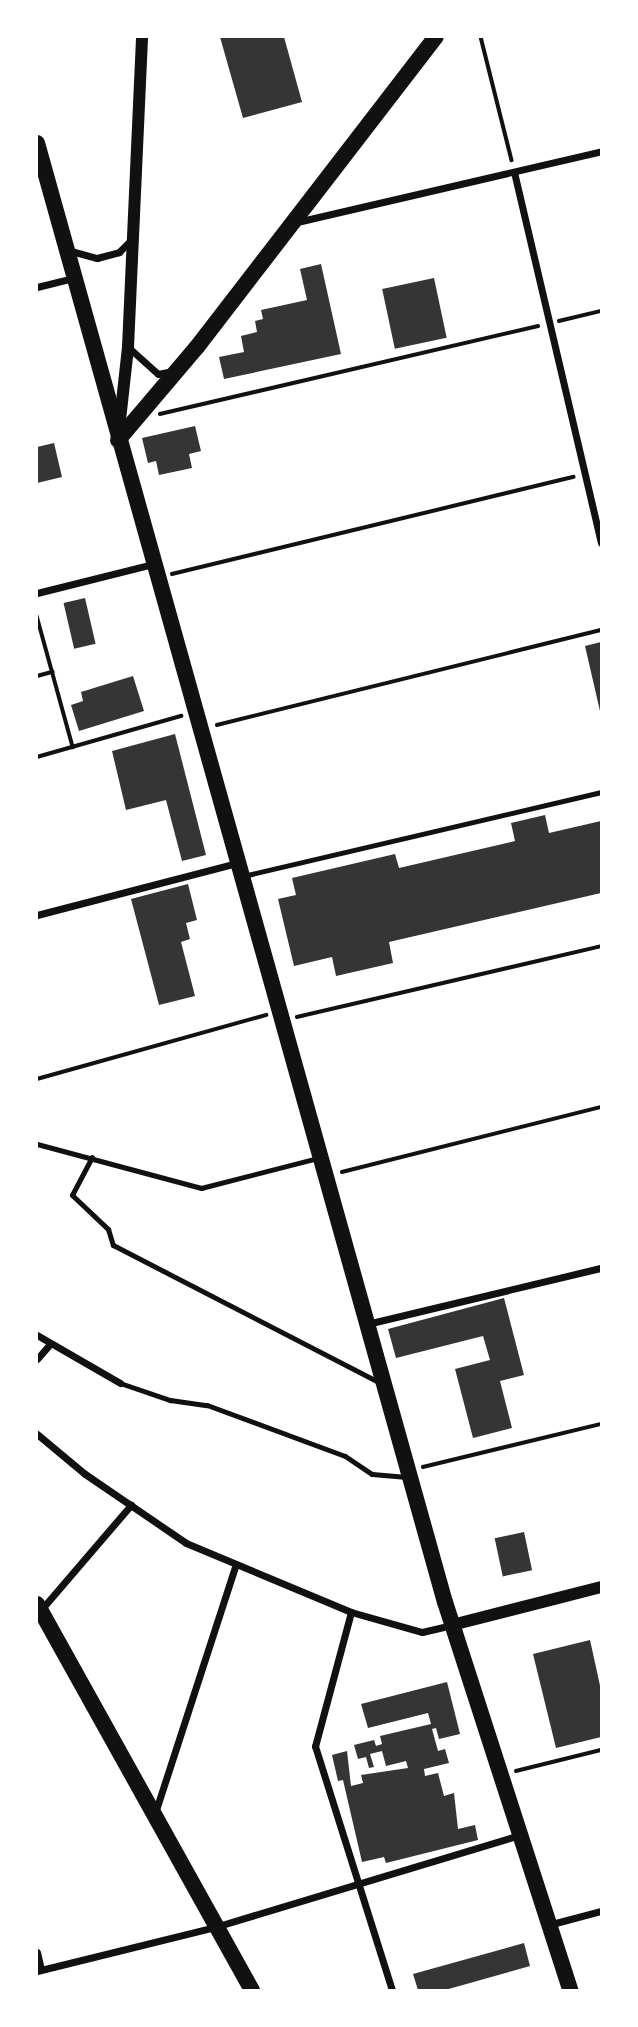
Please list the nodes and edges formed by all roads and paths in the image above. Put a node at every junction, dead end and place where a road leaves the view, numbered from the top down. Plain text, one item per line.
1 (142, 37) edge
2 (436, 37) edge
3 (481, 37) edge
4 (37, 143) edge
5 (601, 151) edge
6 (514, 172) junction
7 (293, 223) junction
8 (133, 237) junction
9 (66, 250) junction
10 (74, 278) junction
11 (37, 287) edge
12 (601, 311) edge
13 (550, 324) junction
14 (128, 347) junction
15 (179, 370) junction
16 (145, 412) junction
17 (118, 440) junction
18 (585, 475) junction
19 (601, 543) edge
20 (155, 571) junction
21 (37, 593) edge
22 (37, 616) edge
23 (601, 630) edge
24 (52, 672) junction
25 (37, 676) edge
26 (193, 712) junction
27 (197, 730) junction
28 (73, 747) junction
29 (37, 757) edge
30 (601, 792) edge
31 (238, 870) junction
32 (37, 915) edge
33 (601, 946) edge
34 (279, 1016) junction
35 (37, 1079) edge
36 (601, 1107) edge
37 (37, 1144) edge
38 (92, 1157) junction
39 (319, 1158) junction
40 (324, 1177) junction
41 (601, 1268) edge
42 (366, 1325) junction
43 (37, 1335) edge
44 (50, 1344) junction
45 (37, 1359) edge
46 (120, 1384) joint
47 (383, 1384) junction
48 (601, 1424) edge
49 (37, 1434) edge
50 (409, 1474) junction
51 (131, 1505) junction
52 (236, 1564) junction
53 (601, 1587) edge
54 (39, 1608) edge
55 (351, 1612) junction
56 (452, 1625) junction
57 (601, 1750) edge
58 (500, 1774) junction
59 (154, 1817) junction
60 (520, 1835) junction
61 (359, 1885) junction
62 (601, 1911) edge
63 (548, 1925) junction
64 (215, 1927) junction
65 (37, 1952) edge
66 (39, 1971) edge
67 (252, 1990) edge
68 (392, 1990) edge
69 (569, 1990) edge

1 - 8 street
2 - 7 main road
3 - 6 path
4 - 9 main road
5 - 6 street
6 - 7 street
6 - 13 street
7 - 15 main road
8 - 9 street
8 - 14 street
9 - 10 main road
10 - 11 street
10 - 17 main road
12 - 13 path
13 - 16 path
13 - 18 street
14 - 15 street
14 - 17 street
15 - 16 main road
16 - 17 main road
17 - 20 main road
18 - 19 street
18 - 20 path
20 - 21 street
20 - 26 main road
22 - 24 path
23 - 27 path
24 - 25 path
24 - 28 path
26 - 27 main road
26 - 28 path
27 - 31 main road
28 - 29 path
30 - 31 lane
31 - 32 street
31 - 34 main road
33 - 34 path
34 - 35 path
34 - 39 main road
36 - 40 path
37 - 38 lane
38 - 39 lane
38 - 47 lane
39 - 40 main road
40 - 42 main road
41 - 42 street
42 - 47 main road
43 - 44 street
44 - 45 street
44 - 46 street
46 - 50 lane
47 - 50 main road
48 - 50 path
49 - 51 street
50 - 56 main road
51 - 52 street
51 - 54 street
52 - 55 street
52 - 59 street
53 - 56 street
54 - 59 main road
55 - 56 street
55 - 61 street
56 - 58 main road
57 - 58 path
58 - 60 main road
59 - 64 main road
60 - 61 street
60 - 63 main road
61 - 64 street
61 - 68 street
62 - 63 street
63 - 69 main road
64 - 66 street
64 - 67 main road
65 - 66 street

